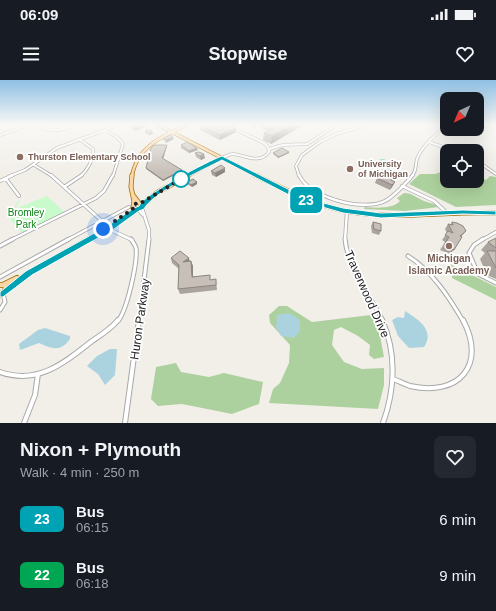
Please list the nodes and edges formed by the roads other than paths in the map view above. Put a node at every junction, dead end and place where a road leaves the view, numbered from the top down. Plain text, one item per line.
1 (74, 141) edge
2 (82, 141) edge
3 (122, 141) edge
4 (155, 141) edge
5 (190, 141) edge
6 (260, 141) edge
7 (312, 141) edge
8 (323, 141) edge
9 (429, 142) joint
10 (440, 146) edge
11 (269, 149) junction
12 (222, 158) junction
13 (75, 159) dead end
14 (92, 159) junction
15 (34, 165) junction
16 (484, 166) edge
17 (496, 169) edge
18 (492, 170) junction
19 (496, 174) edge
20 (6, 179) junction
21 (0, 181) edge
22 (402, 186) junction
23 (64, 187) junction
24 (19, 196) dead end
25 (83, 205) junction
26 (138, 206) junction
27 (347, 211) junction
28 (447, 213) junction
29 (496, 213) edge
30 (103, 222) junction
31 (111, 226) junction
32 (104, 230) junction
33 (113, 231) junction
34 (496, 232) edge
35 (0, 246) edge
36 (408, 256) dead end
37 (0, 277) edge
38 (496, 283) edge
39 (1, 285) edge
40 (3, 293) edge
41 (0, 306) edge
42 (0, 310) edge
43 (0, 372) edge
44 (38, 374) junction
45 (393, 379) junction
46 (24, 423) edge
47 (125, 423) edge
48 (383, 423) edge

1 - 15 street
2 - 14 street
3 - 25 street
4 - 26 main road
5 - 12 main road
6 - 11 street
7 - 11 street
8 - 22 street
9 - 10 street
9 - 22 street
11 - 12 street
12 - 26 main road
12 - 27 main road
13 - 14 street
14 - 23 street
15 - 20 street
15 - 23 street
16 - 18 street
17 - 18 street
18 - 19 street
20 - 21 street
20 - 24 street
22 - 28 street
23 - 25 street
25 - 30 street
25 - 35 street
26 - 30 street
26 - 31 main road
26 - 47 street, Huron Parkway
27 - 28 main road
27 - 45 street, Traverwood Drive
28 - 29 main road
30 - 31 street
30 - 32 street
30 - 37 street
31 - 32 main road
31 - 33 street
32 - 33 street
32 - 39 main road
32 - 40 main road
33 - 44 street
34 - 38 street
36 - 45 street
39 - 40 main road
40 - 42 street
41 - 42 street
43 - 44 street
44 - 46 street
45 - 48 street, Traverwood Drive

